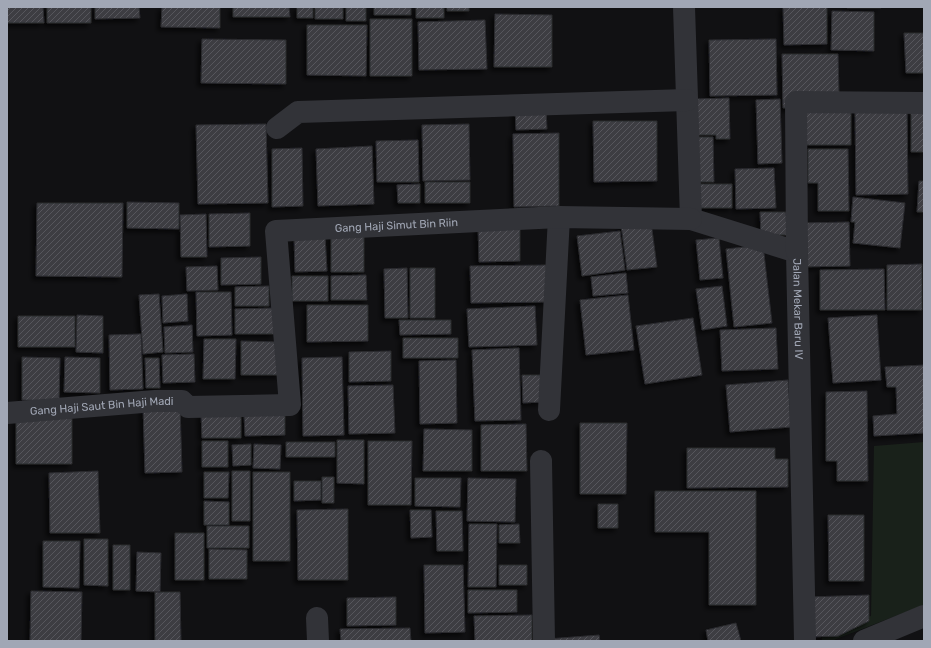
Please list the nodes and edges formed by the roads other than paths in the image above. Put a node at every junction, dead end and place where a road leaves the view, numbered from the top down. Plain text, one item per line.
1 (684, 7) edge
2 (687, 100) junction
3 (924, 103) edge
4 (277, 128) dead end
5 (559, 217) junction
6 (691, 219) junction
7 (797, 252) junction
8 (290, 405) joint
9 (549, 410) dead end
10 (7, 413) edge
11 (541, 461) dead end
12 (924, 616) edge
13 (317, 618) dead end
14 (318, 641) edge
15 (544, 641) edge
16 (805, 641) edge
17 (864, 641) edge

1 - 2 street
2 - 4 street
2 - 6 street
3 - 7 street
5 - 6 street, Gang Haji Simut Bin Riin
5 - 8 street, Gang Haji Simut Bin Riin
5 - 9 street
6 - 7 street, Jalan Mekar Baru IV
7 - 16 street, Jalan Mekar Baru IV
8 - 10 street, Gang Haji Saut Bin Haji Madi
11 - 15 street
12 - 17 street
13 - 14 street

